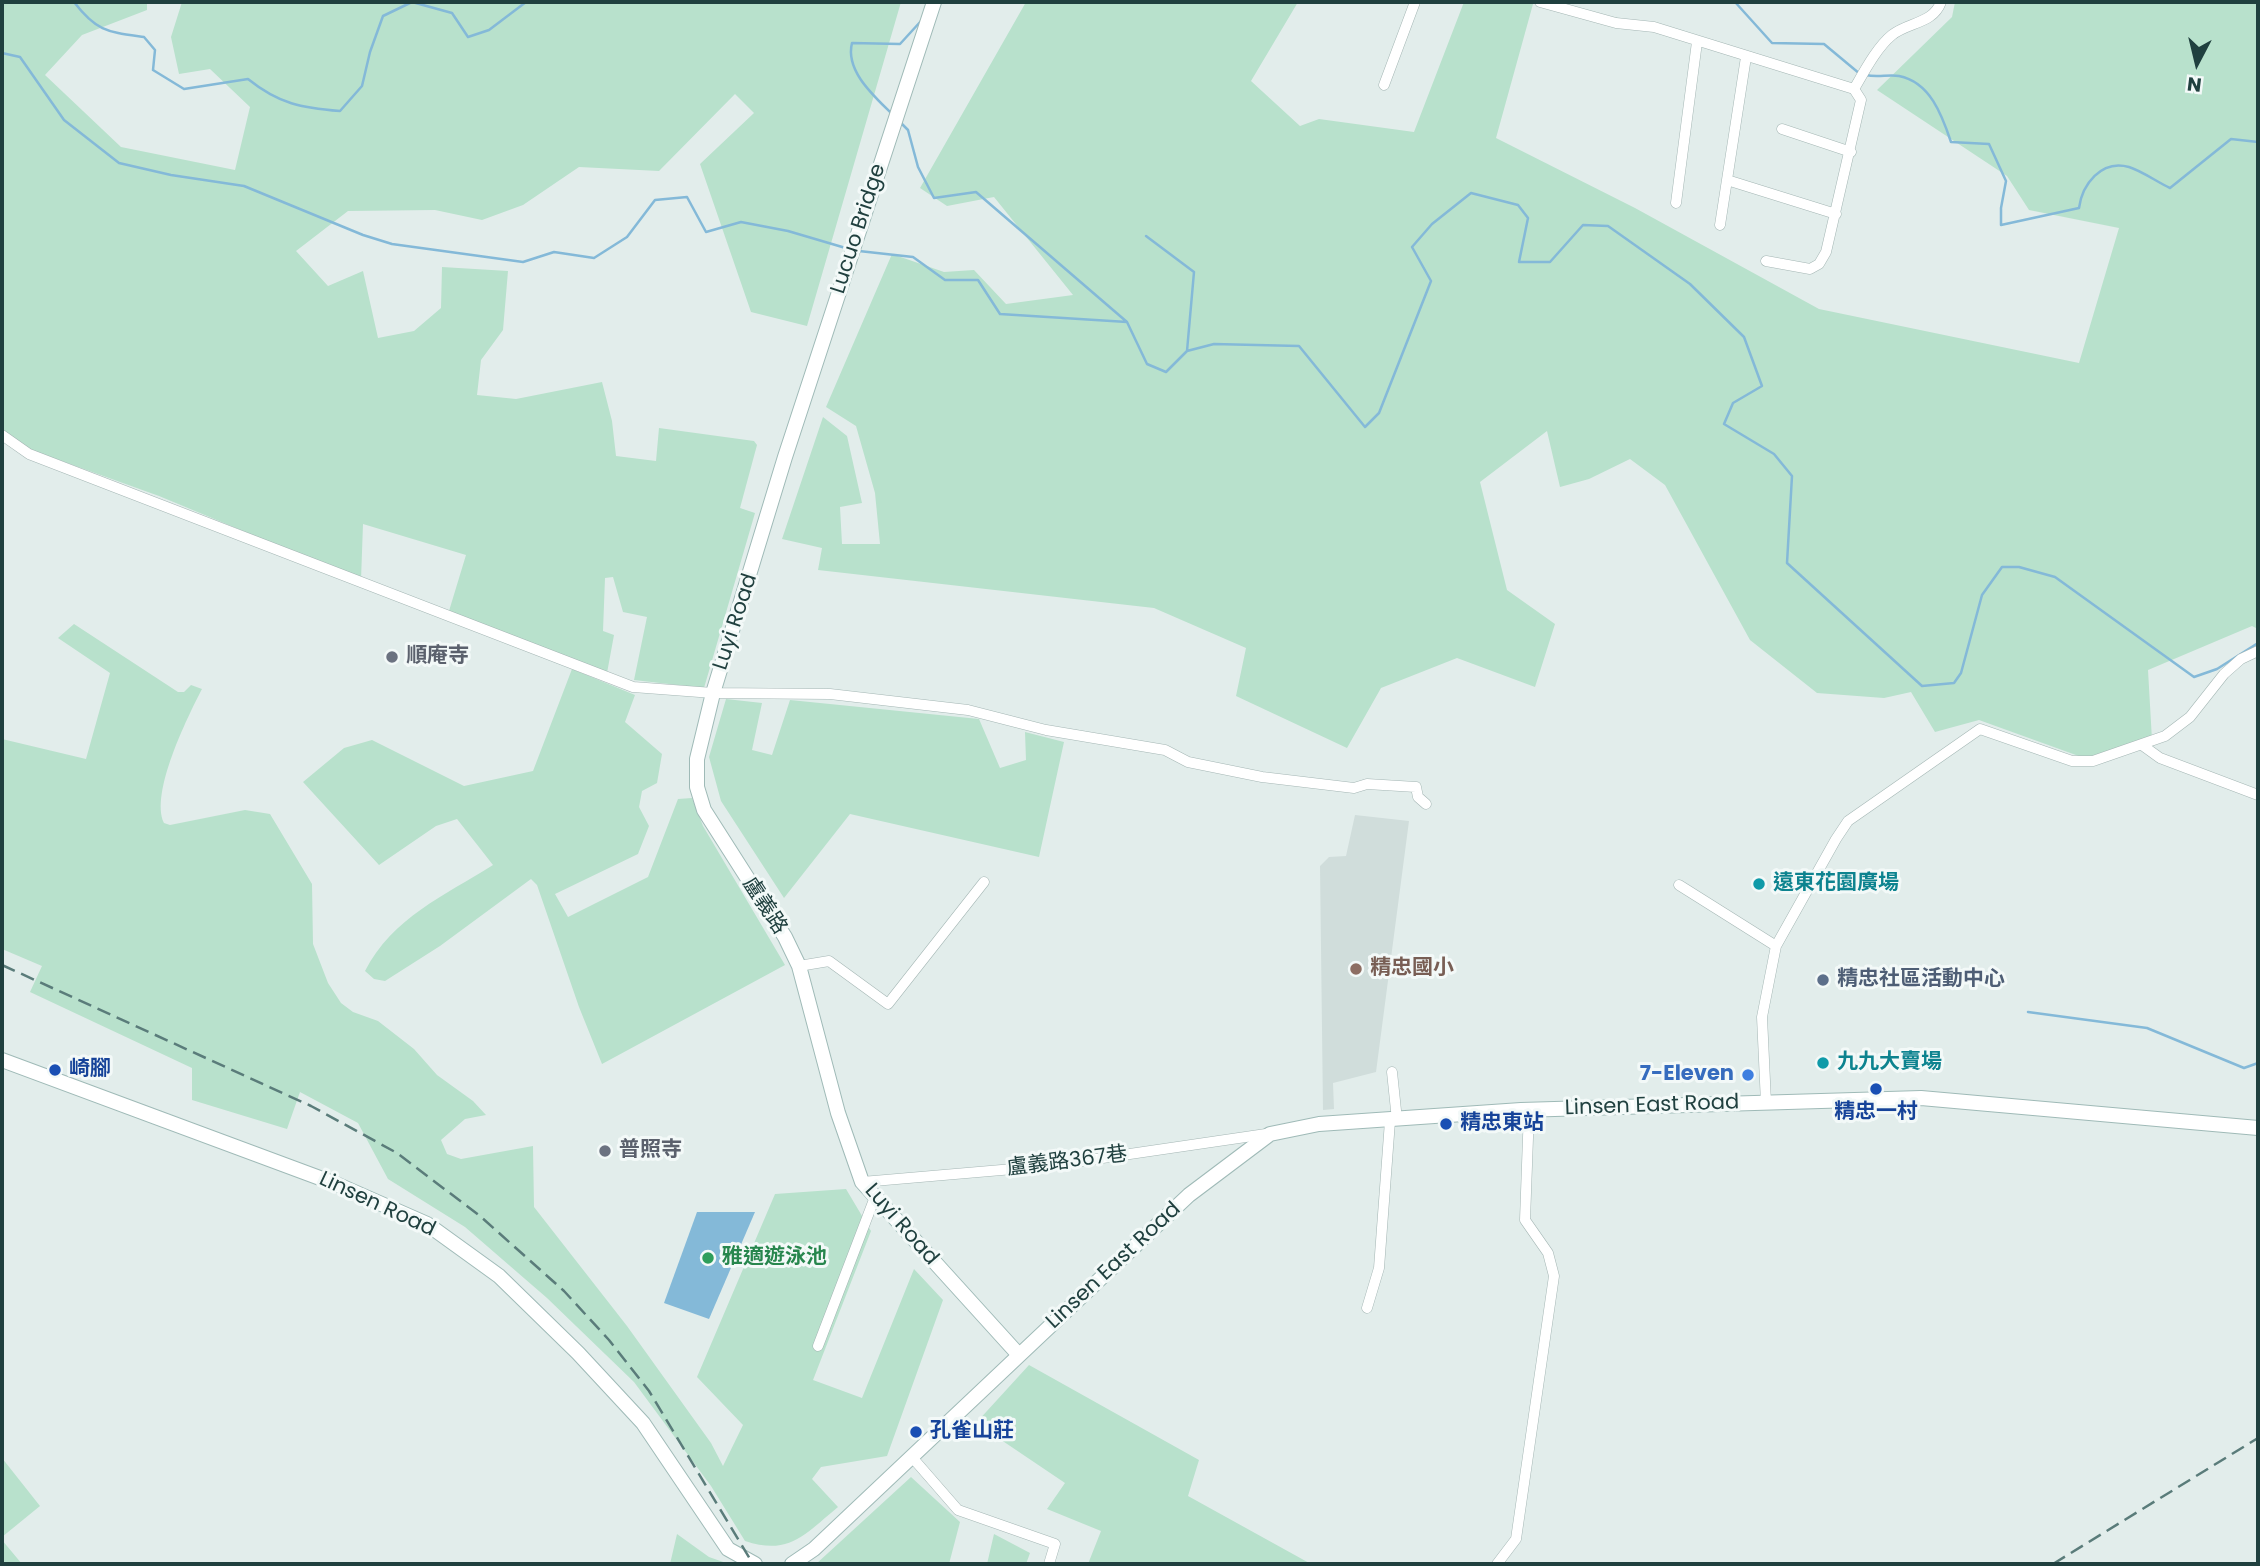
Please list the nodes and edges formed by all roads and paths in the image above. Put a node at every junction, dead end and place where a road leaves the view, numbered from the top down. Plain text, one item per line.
1 (934, 2) edge
2 (1415, 2) edge
3 (1541, 2) edge
4 (1941, 2) edge
5 (1697, 42) junction
6 (1746, 57) junction
7 (1384, 85) dead end
8 (1854, 89) junction
9 (1782, 129) dead end
10 (1851, 152) junction
11 (1727, 180) junction
12 (1676, 203) dead end
13 (1836, 214) junction
14 (1720, 225) dead end
15 (1766, 261) dead end
16 (2, 436) edge
17 (785, 457) joint
18 (2258, 651) edge
19 (713, 693) junction
20 (2142, 745) junction
21 (2258, 795) edge
22 (1426, 804) dead end
23 (984, 882) dead end
24 (1679, 885) dead end
25 (1776, 946) junction
26 (799, 966) junction
27 (2, 1060) edge
28 (1392, 1072) dead end
29 (1766, 1103) junction
30 (1529, 1110) junction
31 (1394, 1120) junction
32 (2258, 1128) edge
33 (1270, 1134) junction
34 (862, 1182) junction
35 (875, 1197) junction
36 (1367, 1308) dead end
37 (818, 1346) dead end
38 (1018, 1354) junction
39 (911, 1456) junction
40 (753, 1564) edge
41 (792, 1564) edge
42 (1049, 1564) edge
43 (1497, 1564) edge

1 - 17 main road, Lucuo Bridge
2 - 7 street
3 - 5 street
4 - 8 street
5 - 6 street
5 - 12 street
6 - 8 street
6 - 11 street
8 - 10 street
9 - 10 street
10 - 13 street
11 - 13 street
11 - 14 street
13 - 15 street
16 - 19 street
17 - 19 main road, Luyi Road
18 - 20 street
19 - 22 street
19 - 26 main road, Luyi Road
20 - 21 street
20 - 25 street
23 - 26 street
24 - 25 street
25 - 29 street
26 - 34 main road, Luyi Road
27 - 40 main road, Linsen Road
28 - 31 street
29 - 30 main road, Linsen East Road
29 - 32 main road, Linsen East Road
30 - 31 main road, Linsen East Road
30 - 43 street
31 - 33 main road, Linsen East Road
31 - 36 street
33 - 34 street, 盧義路367巷
33 - 38 main road, Linsen East Road
34 - 35 main road, Luyi Road
35 - 37 street
35 - 38 main road, Luyi Road
38 - 39 main road, Linsen East Road
39 - 41 main road, Linsen East Road
39 - 42 street

